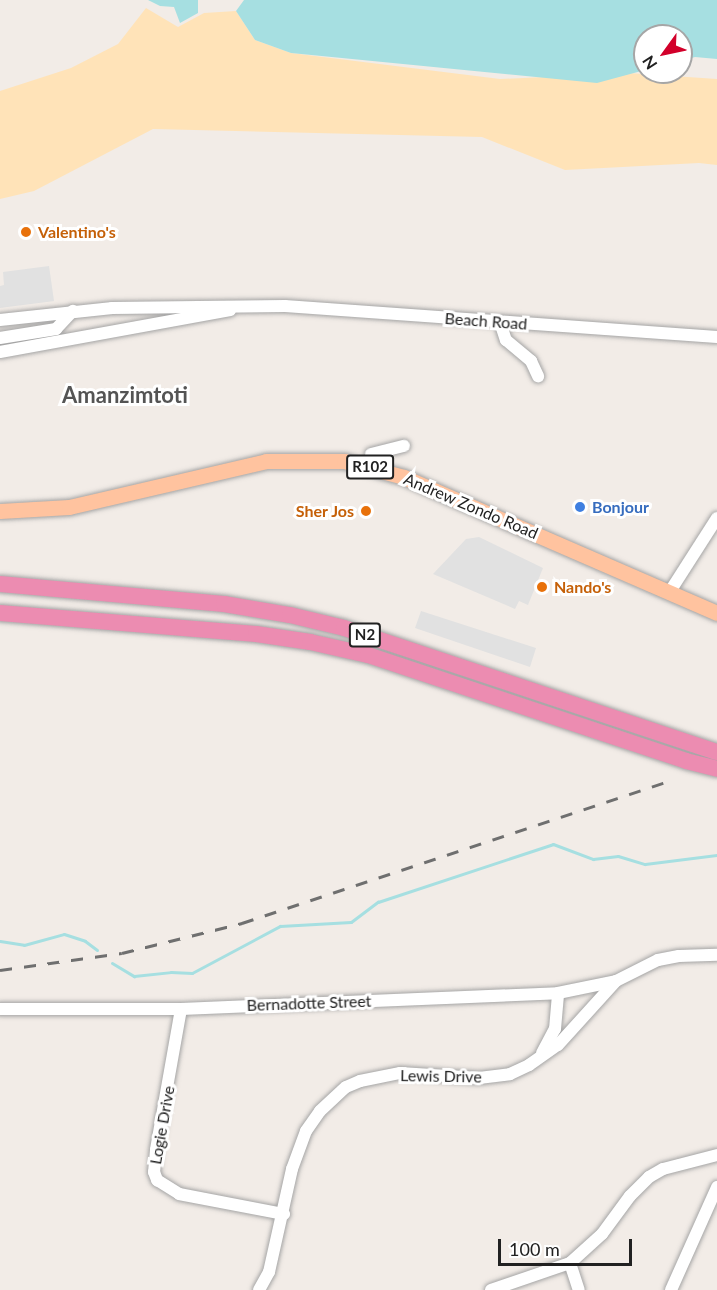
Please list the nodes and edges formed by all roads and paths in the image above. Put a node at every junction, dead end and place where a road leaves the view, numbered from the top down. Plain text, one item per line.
1 (188, 305) junction
2 (255, 305) junction
3 (73, 311) junction
4 (189, 319) junction
5 (0, 320) edge
6 (500, 322) junction
7 (717, 337) edge
8 (0, 338) edge
9 (0, 352) edge
10 (537, 376) dead end
11 (404, 446) dead end
12 (371, 454) dead end
13 (0, 511) edge
14 (717, 518) edge
15 (0, 584) edge
16 (669, 593) junction
17 (0, 613) edge
18 (717, 613) edge
19 (717, 752) edge
20 (714, 769) edge
21 (717, 955) edge
22 (616, 981) junction
23 (558, 993) junction
24 (181, 1009) junction
25 (0, 1010) edge
26 (542, 1054) junction
27 (717, 1155) edge
28 (717, 1187) edge
29 (284, 1214) junction
30 (570, 1263) junction
31 (508, 1287) edge
32 (259, 1290) edge
33 (491, 1290) edge
34 (579, 1290) edge
35 (671, 1290) edge

1 - 2 street, Beach Road
1 - 3 street, Beach Road
1 - 4 street
2 - 4 street, Beach Road
2 - 6 street, Beach Road
3 - 5 street, Beach Road
3 - 8 street
4 - 9 street, Beach Road
6 - 7 street, Beach Road
6 - 10 street
11 - 12 street
13 - 16 main road, Andrew Zondo Road / R102
14 - 16 street
15 - 19 highway, N2
16 - 18 main road, Andrew Zondo Road / R102
17 - 20 highway, N2
21 - 22 street, Lewis Drive
22 - 23 street, Bernadotte Street
22 - 26 street, Lewis Drive
23 - 24 street, Bernadotte Street
23 - 26 street
24 - 25 street, Bernadotte Street
24 - 29 street, Logie Drive
26 - 29 street, Lewis Drive
27 - 30 street
28 - 35 street
29 - 32 street, Lewis Drive
30 - 31 street
30 - 34 street
31 - 33 street

